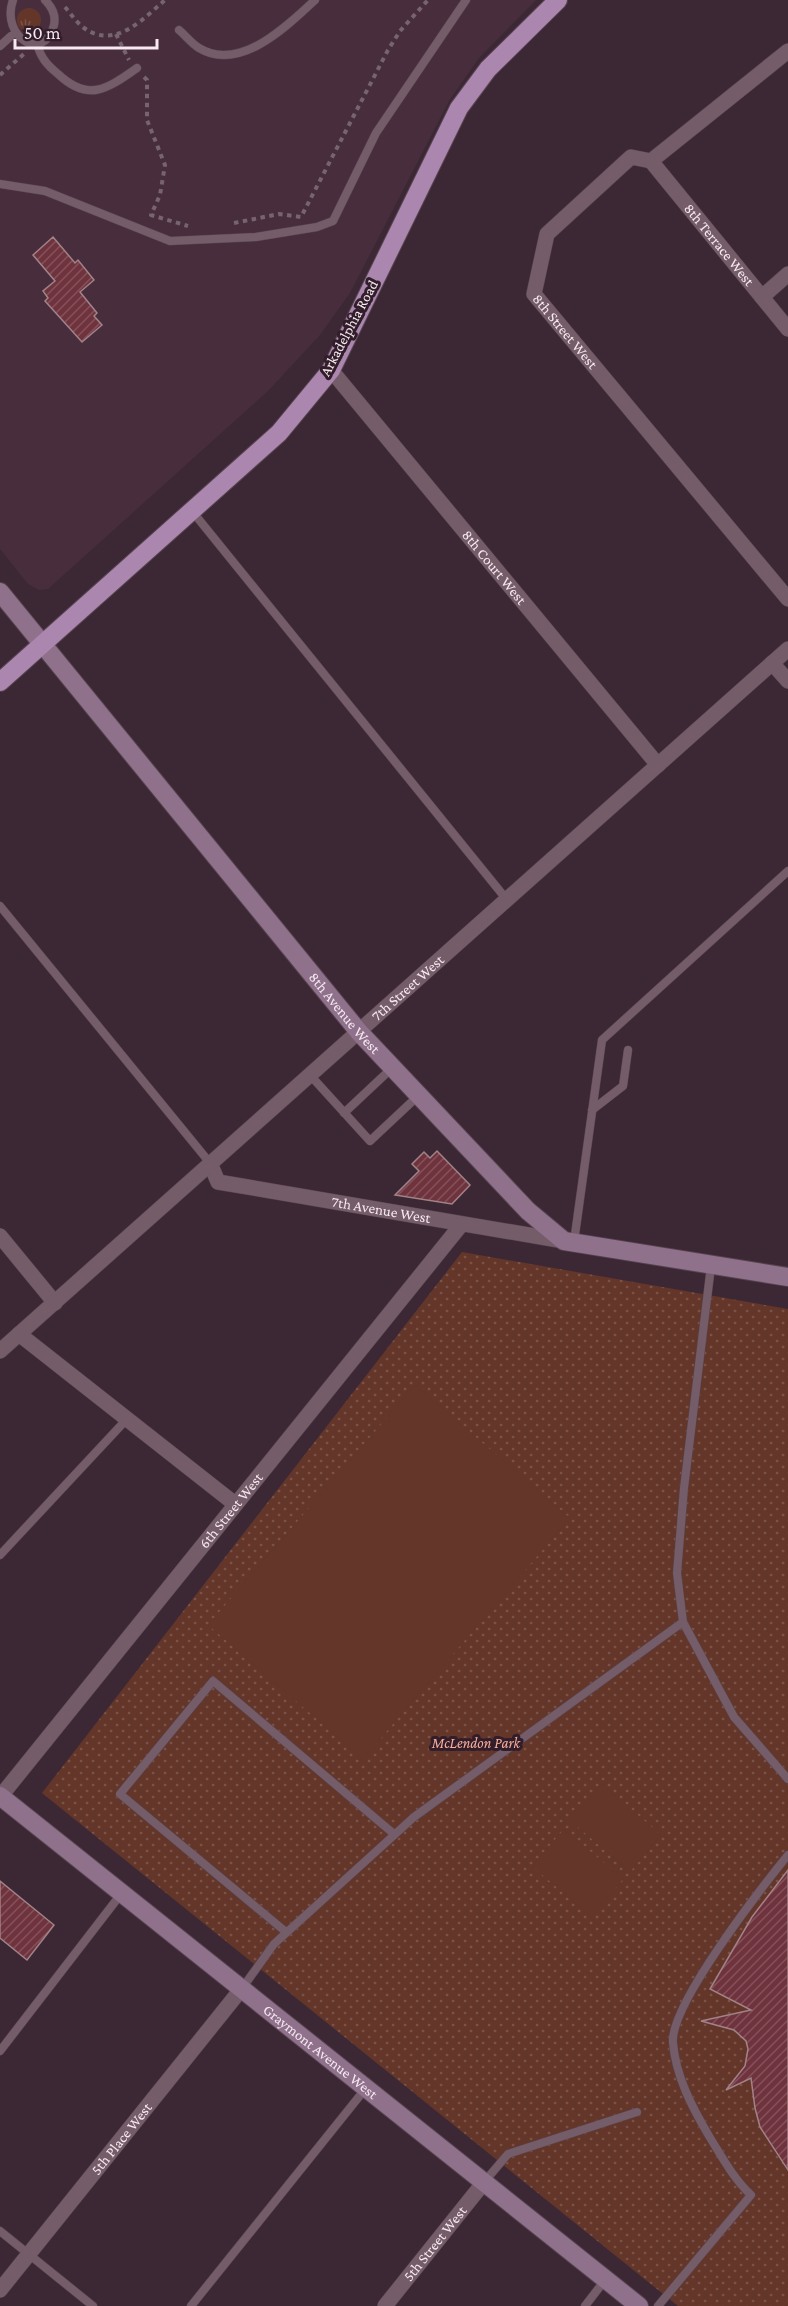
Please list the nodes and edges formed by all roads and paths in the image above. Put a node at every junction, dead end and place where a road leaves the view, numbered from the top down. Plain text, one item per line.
1 (13, 0) edge
2 (45, 0) edge
3 (59, 0) edge
4 (165, 0) edge
5 (315, 0) edge
6 (428, 0) edge
7 (466, 0) edge
8 (558, 0) edge
9 (179, 30) dead end
10 (116, 34) junction
11 (11, 36) junction
12 (37, 43) junction
13 (0, 46) edge
14 (788, 51) edge
15 (26, 52) dead end
16 (137, 68) junction
17 (0, 75) edge
18 (651, 161) junction
19 (0, 184) edge
20 (229, 224) dead end
21 (195, 227) dead end
22 (788, 274) edge
23 (762, 297) junction
24 (788, 329) edge
25 (330, 370) junction
26 (192, 511) junction
27 (0, 592) edge
28 (788, 599) edge
29 (43, 644) junction
30 (788, 649) edge
31 (772, 663) junction
32 (788, 681) edge
33 (0, 682) edge
34 (658, 765) junction
35 (788, 871) edge
36 (507, 900) junction
37 (0, 906) edge
38 (359, 1032) junction
39 (628, 1050) dead end
40 (393, 1067) junction
41 (310, 1075) junction
42 (419, 1095) junction
43 (592, 1110) junction
44 (344, 1113) junction
45 (210, 1163) junction
46 (460, 1225) junction
47 (0, 1236) edge
48 (569, 1241) junction
49 (711, 1264) junction
50 (788, 1277) edge
51 (55, 1303) junction
52 (19, 1334) junction
53 (0, 1351) edge
54 (126, 1420) junction
55 (235, 1504) junction
56 (0, 1555) edge
57 (683, 1622) junction
58 (788, 1779) edge
59 (0, 1796) edge
60 (394, 1834) junction
61 (788, 1855) edge
62 (122, 1893) junction
63 (286, 1932) junction
64 (243, 1987) junction
65 (0, 2051) edge
66 (367, 2086) junction
67 (637, 2112) dead end
68 (485, 2181) junction
69 (0, 2231) edge
70 (29, 2254) junction
71 (606, 2279) junction
72 (0, 2290) edge
73 (93, 2306) edge
74 (191, 2306) edge
75 (385, 2306) edge
76 (585, 2306) edge
77 (639, 2306) edge
78 (658, 2306) edge

1 - 11 lane
2 - 12 lane
3 - 10 path
4 - 10 path
5 - 9 lane
6 - 20 path
7 - 19 lane
8 - 25 main road, Arkadelphia Road
10 - 16 path
11 - 12 lane
11 - 13 lane
12 - 16 lane
14 - 18 street
15 - 17 path
16 - 21 path
18 - 23 street, 8th Terrace West
18 - 28 street, 8th Street West
22 - 23 street
23 - 24 street, 8th Terrace West
25 - 26 main road, Arkadelphia Road
25 - 34 street, 8th Court West
26 - 29 main road, Arkadelphia Road
26 - 36 lane
27 - 29 main road, 8th Avenue West
29 - 33 main road, Arkadelphia Road
29 - 38 main road, 8th Avenue West
30 - 31 street, 7th Street West
31 - 32 street
31 - 34 street, 7th Street West
34 - 36 street, 7th Street West
35 - 43 lane
36 - 38 street, 7th Street West
37 - 45 lane
38 - 40 main road, 8th Avenue West
38 - 41 street, 7th Street West
39 - 43 lane
40 - 42 main road, 8th Avenue West
40 - 44 lane
41 - 44 lane
41 - 45 street, 7th Street West
42 - 44 lane
42 - 48 main road, 8th Avenue West
43 - 48 lane
45 - 46 street, 7th Avenue West
45 - 51 street, 7th Street West
46 - 48 street, 7th Avenue West
46 - 55 street, 6th Street West
47 - 51 street
48 - 49 main road
49 - 50 main road
49 - 57 lane
51 - 52 street, 7th Street West
52 - 53 street, 7th Street West
52 - 54 street
54 - 55 street
54 - 56 lane
55 - 59 street, 6th Street West
57 - 58 lane
57 - 60 lane
59 - 62 main road, Graymont Avenue West
60 - 63 lane
60 - 63 lane
61 - 78 lane
62 - 64 main road, Graymont Avenue West
62 - 65 lane
63 - 64 lane
64 - 66 main road, Graymont Avenue West
64 - 70 street, 5th Place West
66 - 68 main road, Graymont Avenue West
66 - 74 lane
67 - 68 lane
68 - 71 main road, Graymont Avenue West
68 - 75 street, 5th Street West
69 - 70 lane
70 - 72 street, 5th Place West
70 - 73 lane
71 - 76 lane
71 - 77 main road, Graymont Avenue West

